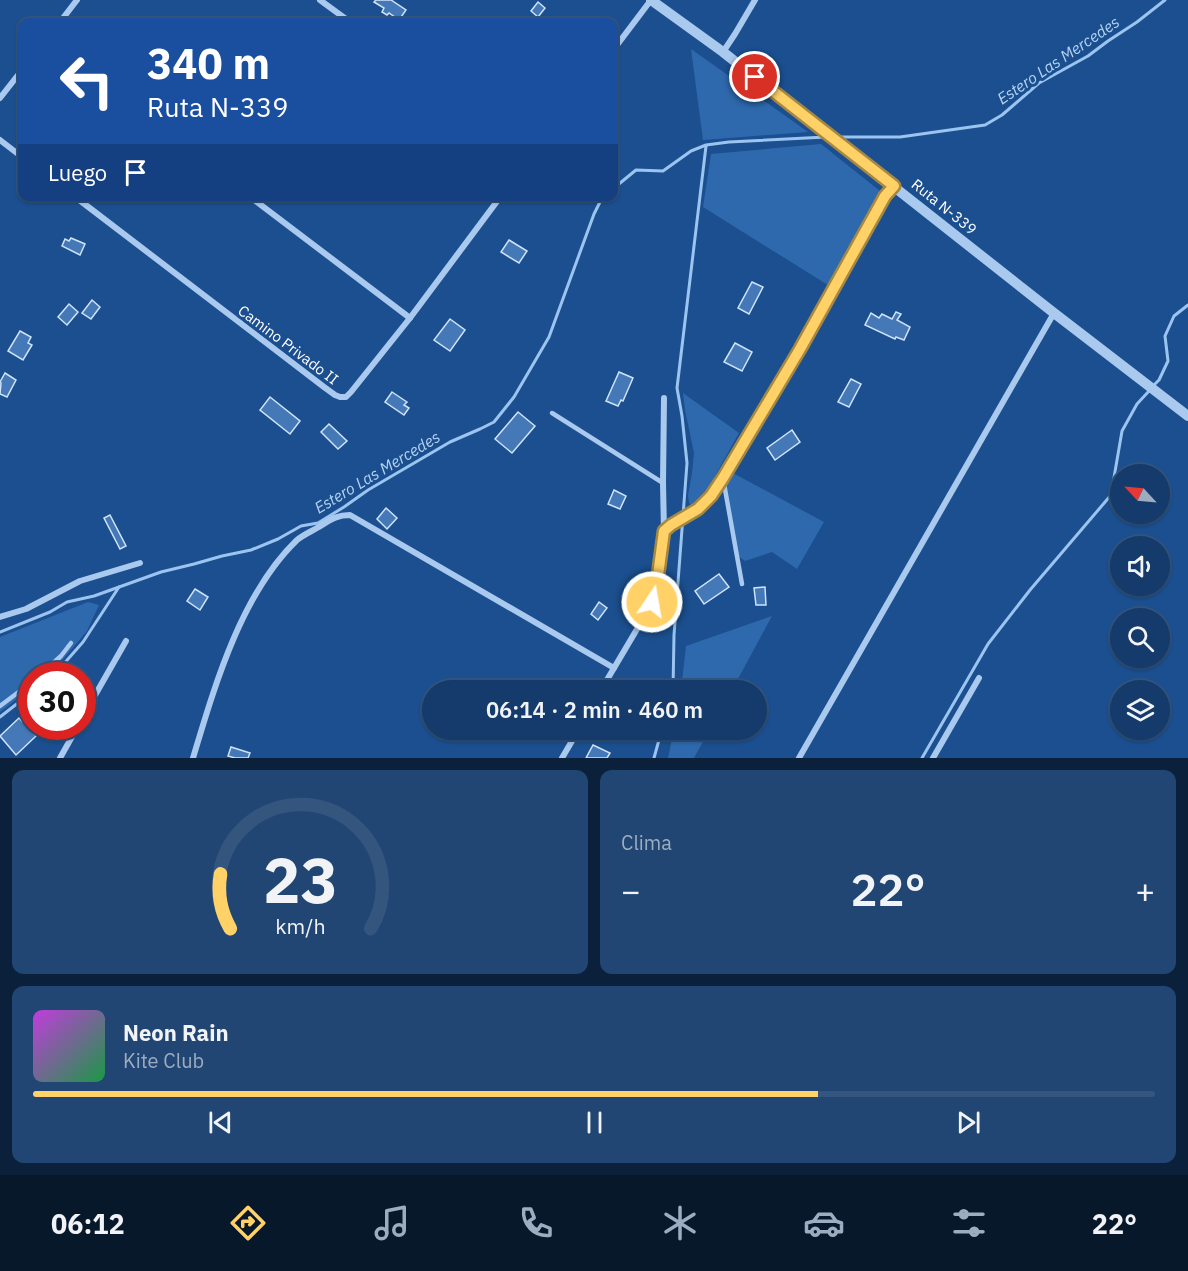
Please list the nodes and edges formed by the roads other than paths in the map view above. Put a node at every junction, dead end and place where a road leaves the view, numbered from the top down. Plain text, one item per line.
1 (77, 0) edge
2 (320, 0) edge
3 (651, 0) edge
4 (755, 0) edge
5 (63, 18) edge
6 (345, 18) edge
7 (618, 44) edge
8 (723, 52) junction
9 (18, 74) edge
10 (0, 98) edge
11 (0, 140) edge
12 (18, 154) edge
13 (894, 186) junction
14 (81, 201) edge
15 (256, 201) edge
16 (497, 201) edge
17 (1054, 314) junction
18 (410, 318) junction
19 (664, 398) dead end
20 (552, 413) dead end
21 (1188, 416) edge
22 (723, 478) junction
23 (663, 483) junction
24 (664, 531) junction
25 (140, 563) dead end
26 (742, 584) dead end
27 (0, 617) edge
28 (126, 640) dead end
29 (71, 643) dead end
30 (55, 662) edge
31 (614, 668) junction
32 (979, 678) dead end
33 (607, 680) edge
34 (18, 692) edge
35 (96, 693) edge
36 (0, 706) edge
37 (70, 740) edge
38 (573, 740) edge
39 (60, 758) edge
40 (193, 758) edge
41 (562, 758) edge
42 (800, 758) edge
43 (933, 758) edge

1 - 5 street
2 - 6 street
3 - 7 street
3 - 8 street, Ruta N-339
4 - 8 street
8 - 13 street, Ruta N-339
9 - 10 street
11 - 12 street
13 - 17 street, Ruta N-339
13 - 22 street
14 - 18 street, Camino Privado II
15 - 18 street
16 - 18 street, Camino Privado II
17 - 21 street, Ruta N-339
17 - 42 street
19 - 23 street
20 - 23 lane
22 - 24 street
22 - 26 lane
23 - 24 street
24 - 31 street
25 - 27 street
28 - 35 street
29 - 30 lane
31 - 33 street
31 - 40 street
32 - 43 street
34 - 36 lane
37 - 39 street
38 - 41 street

